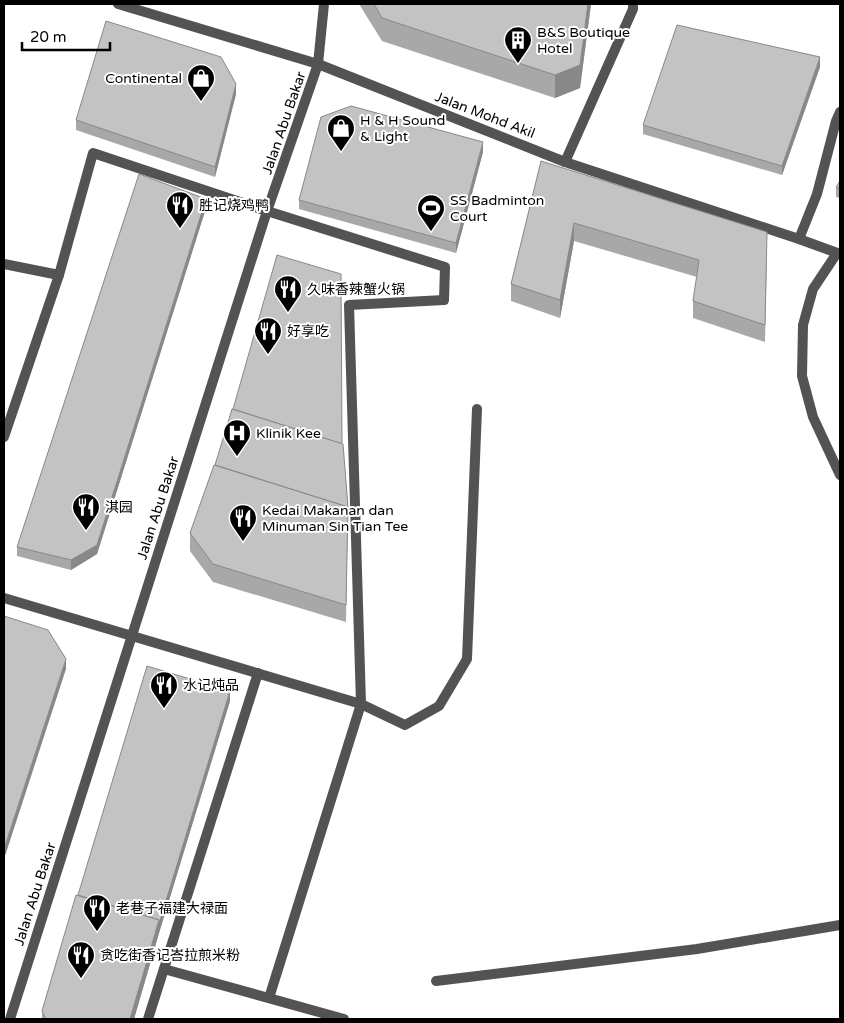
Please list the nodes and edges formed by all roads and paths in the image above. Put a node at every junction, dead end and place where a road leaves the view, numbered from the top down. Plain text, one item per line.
1 (118, 4) edge
2 (324, 4) edge
3 (633, 4) edge
4 (318, 64) junction
5 (840, 112) edge
6 (565, 162) junction
7 (267, 211) junction
8 (800, 239) junction
9 (838, 254) edge
10 (4, 264) edge
11 (58, 275) junction
12 (477, 409) dead end
13 (4, 437) edge
14 (840, 475) edge
15 (4, 598) edge
16 (132, 636) junction
17 (258, 673) junction
18 (361, 704) junction
19 (840, 925) edge
20 (164, 969) junction
21 (436, 981) dead end
22 (269, 998) junction
23 (10, 1019) edge
24 (148, 1019) edge
25 (344, 1019) edge

1 - 4 street, Jalan Mohd Akil
2 - 4 street, Jalan Abu Bakar
3 - 6 street
4 - 6 street, Jalan Mohd Akil
4 - 7 street, Jalan Abu Bakar
5 - 8 street
6 - 8 street, Jalan Mohd Akil
7 - 11 street
7 - 16 street, Jalan Abu Bakar
7 - 18 street
8 - 9 street, Jalan Mohd Akil
9 - 14 street
10 - 11 street
11 - 13 street
12 - 18 street
15 - 16 street
16 - 17 street
16 - 23 street, Jalan Abu Bakar
17 - 18 street
17 - 20 street
18 - 22 street
19 - 21 street
20 - 22 street
20 - 24 street
22 - 25 street

